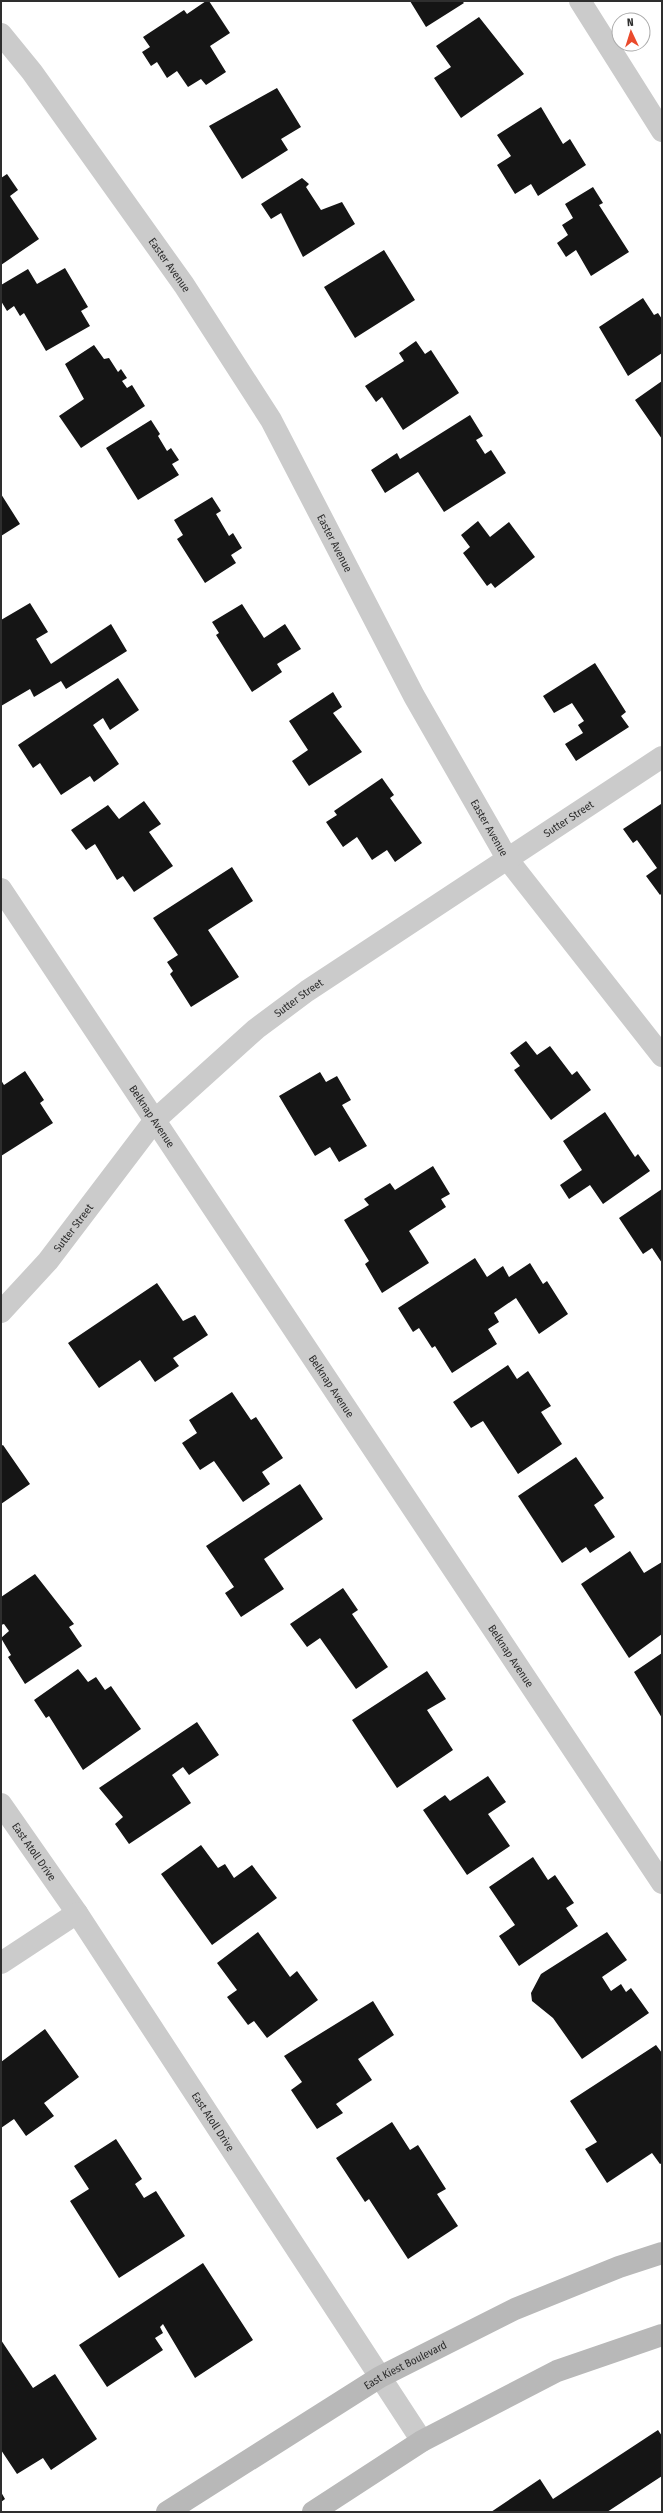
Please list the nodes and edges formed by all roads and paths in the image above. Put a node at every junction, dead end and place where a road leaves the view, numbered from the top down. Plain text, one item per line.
1 (580, 1) edge
2 (1, 34) edge
3 (662, 131) edge
4 (662, 757) edge
5 (508, 860) junction
6 (1, 889) edge
7 (662, 1056) edge
8 (155, 1120) junction
9 (1, 1312) edge
10 (1, 1804) edge
11 (662, 1883) edge
12 (77, 1913) junction
13 (1, 1963) edge
14 (662, 2253) edge
15 (662, 2335) edge
16 (380, 2377) junction
17 (422, 2441) junction
18 (167, 2512) edge
19 (313, 2512) edge

1 - 3 street
2 - 5 street, Easter Avenue
4 - 5 street, Sutter Street
5 - 7 street, Easter Avenue
5 - 8 street, Sutter Street
6 - 8 street, Belknap Avenue
8 - 9 street, Sutter Street
8 - 11 street, Belknap Avenue
10 - 12 street, East Atoll Drive
12 - 13 street
12 - 16 street, East Atoll Drive
14 - 16 main road, East Kiest Boulevard
15 - 17 main road
16 - 17 street, East Atoll Drive
16 - 18 main road, East Kiest Boulevard
17 - 19 main road

